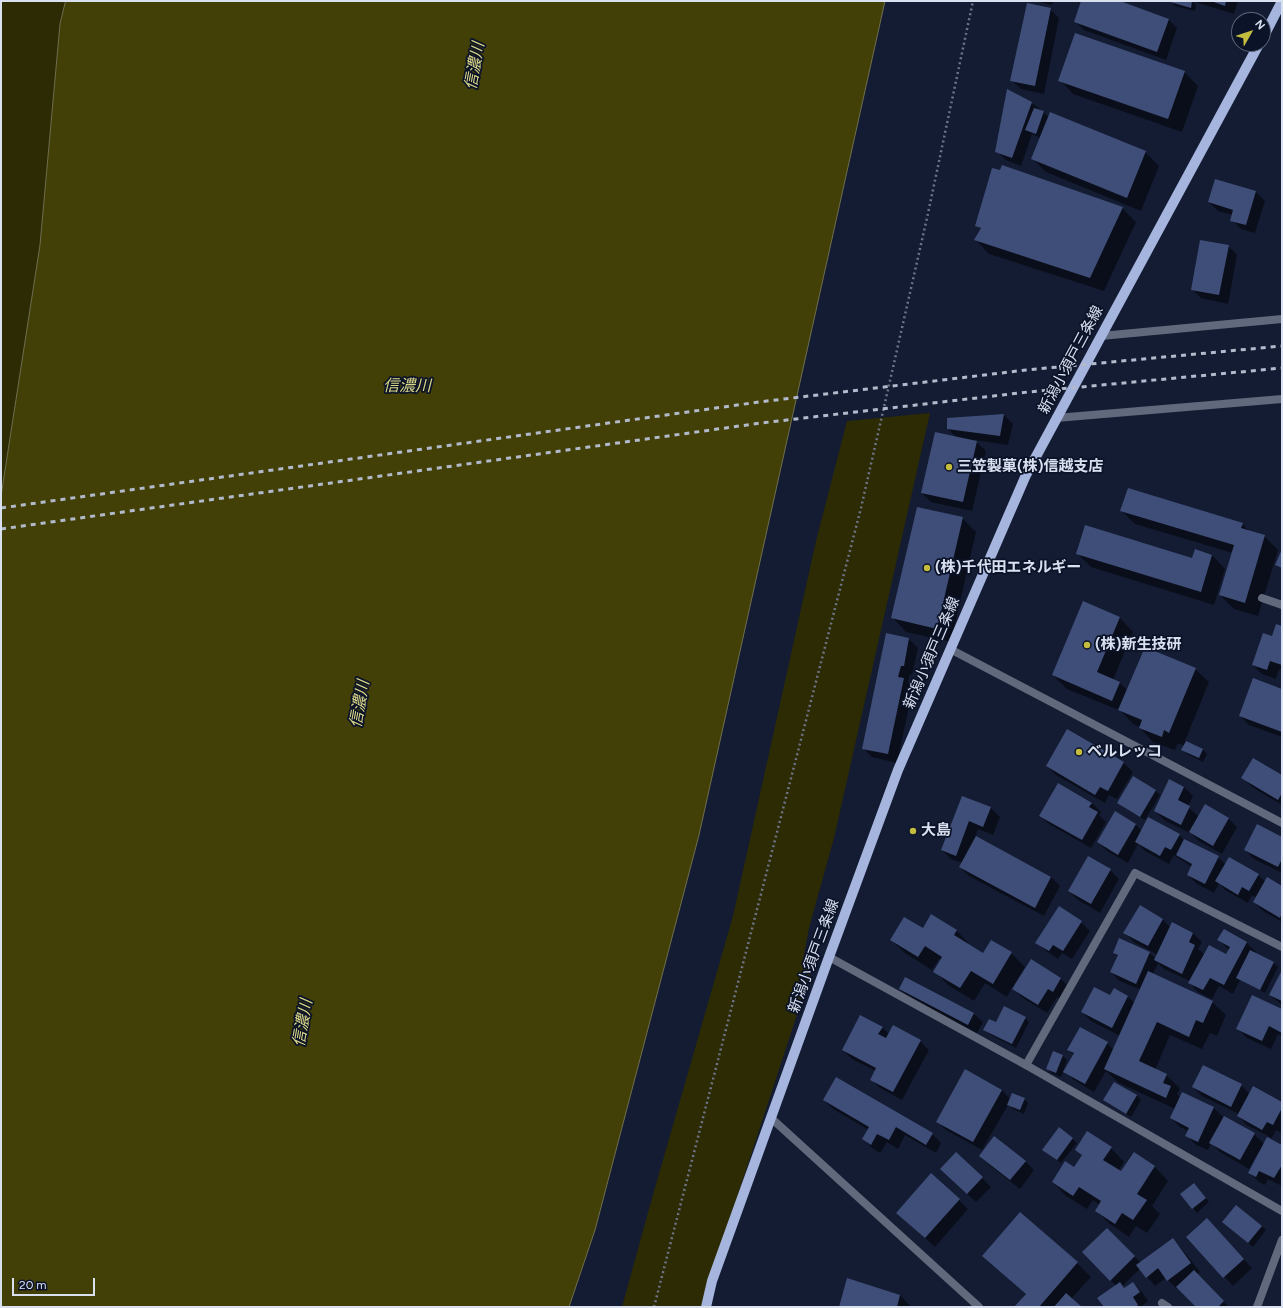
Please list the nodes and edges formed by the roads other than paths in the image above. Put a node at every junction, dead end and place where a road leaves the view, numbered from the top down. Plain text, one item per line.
1 (1282, 1) edge
2 (1271, 22) edge
3 (1256, 52) edge
4 (1282, 319) edge
5 (1101, 336) junction
6 (1282, 399) edge
7 (1056, 418) junction
8 (1262, 598) dead end
9 (1282, 605) edge
10 (950, 649) junction
11 (1282, 823) edge
12 (1282, 947) edge
13 (829, 957) junction
14 (1026, 1065) junction
15 (771, 1118) junction
16 (1282, 1211) edge
17 (1282, 1240) edge
18 (706, 1307) edge
19 (979, 1307) edge
20 (1257, 1307) edge

1 - 2 main road
3 - 5 main road, 新潟小須戸三条線
4 - 5 street
5 - 7 main road, 新潟小須戸三条線
6 - 7 street
7 - 10 main road, 新潟小須戸三条線
8 - 9 street
10 - 11 street
10 - 13 main road, 新潟小須戸三条線
12 - 14 street
13 - 14 street
13 - 15 main road, 新潟小須戸三条線
14 - 16 street
15 - 18 main road, 新潟小須戸三条線
15 - 19 street
17 - 20 street

